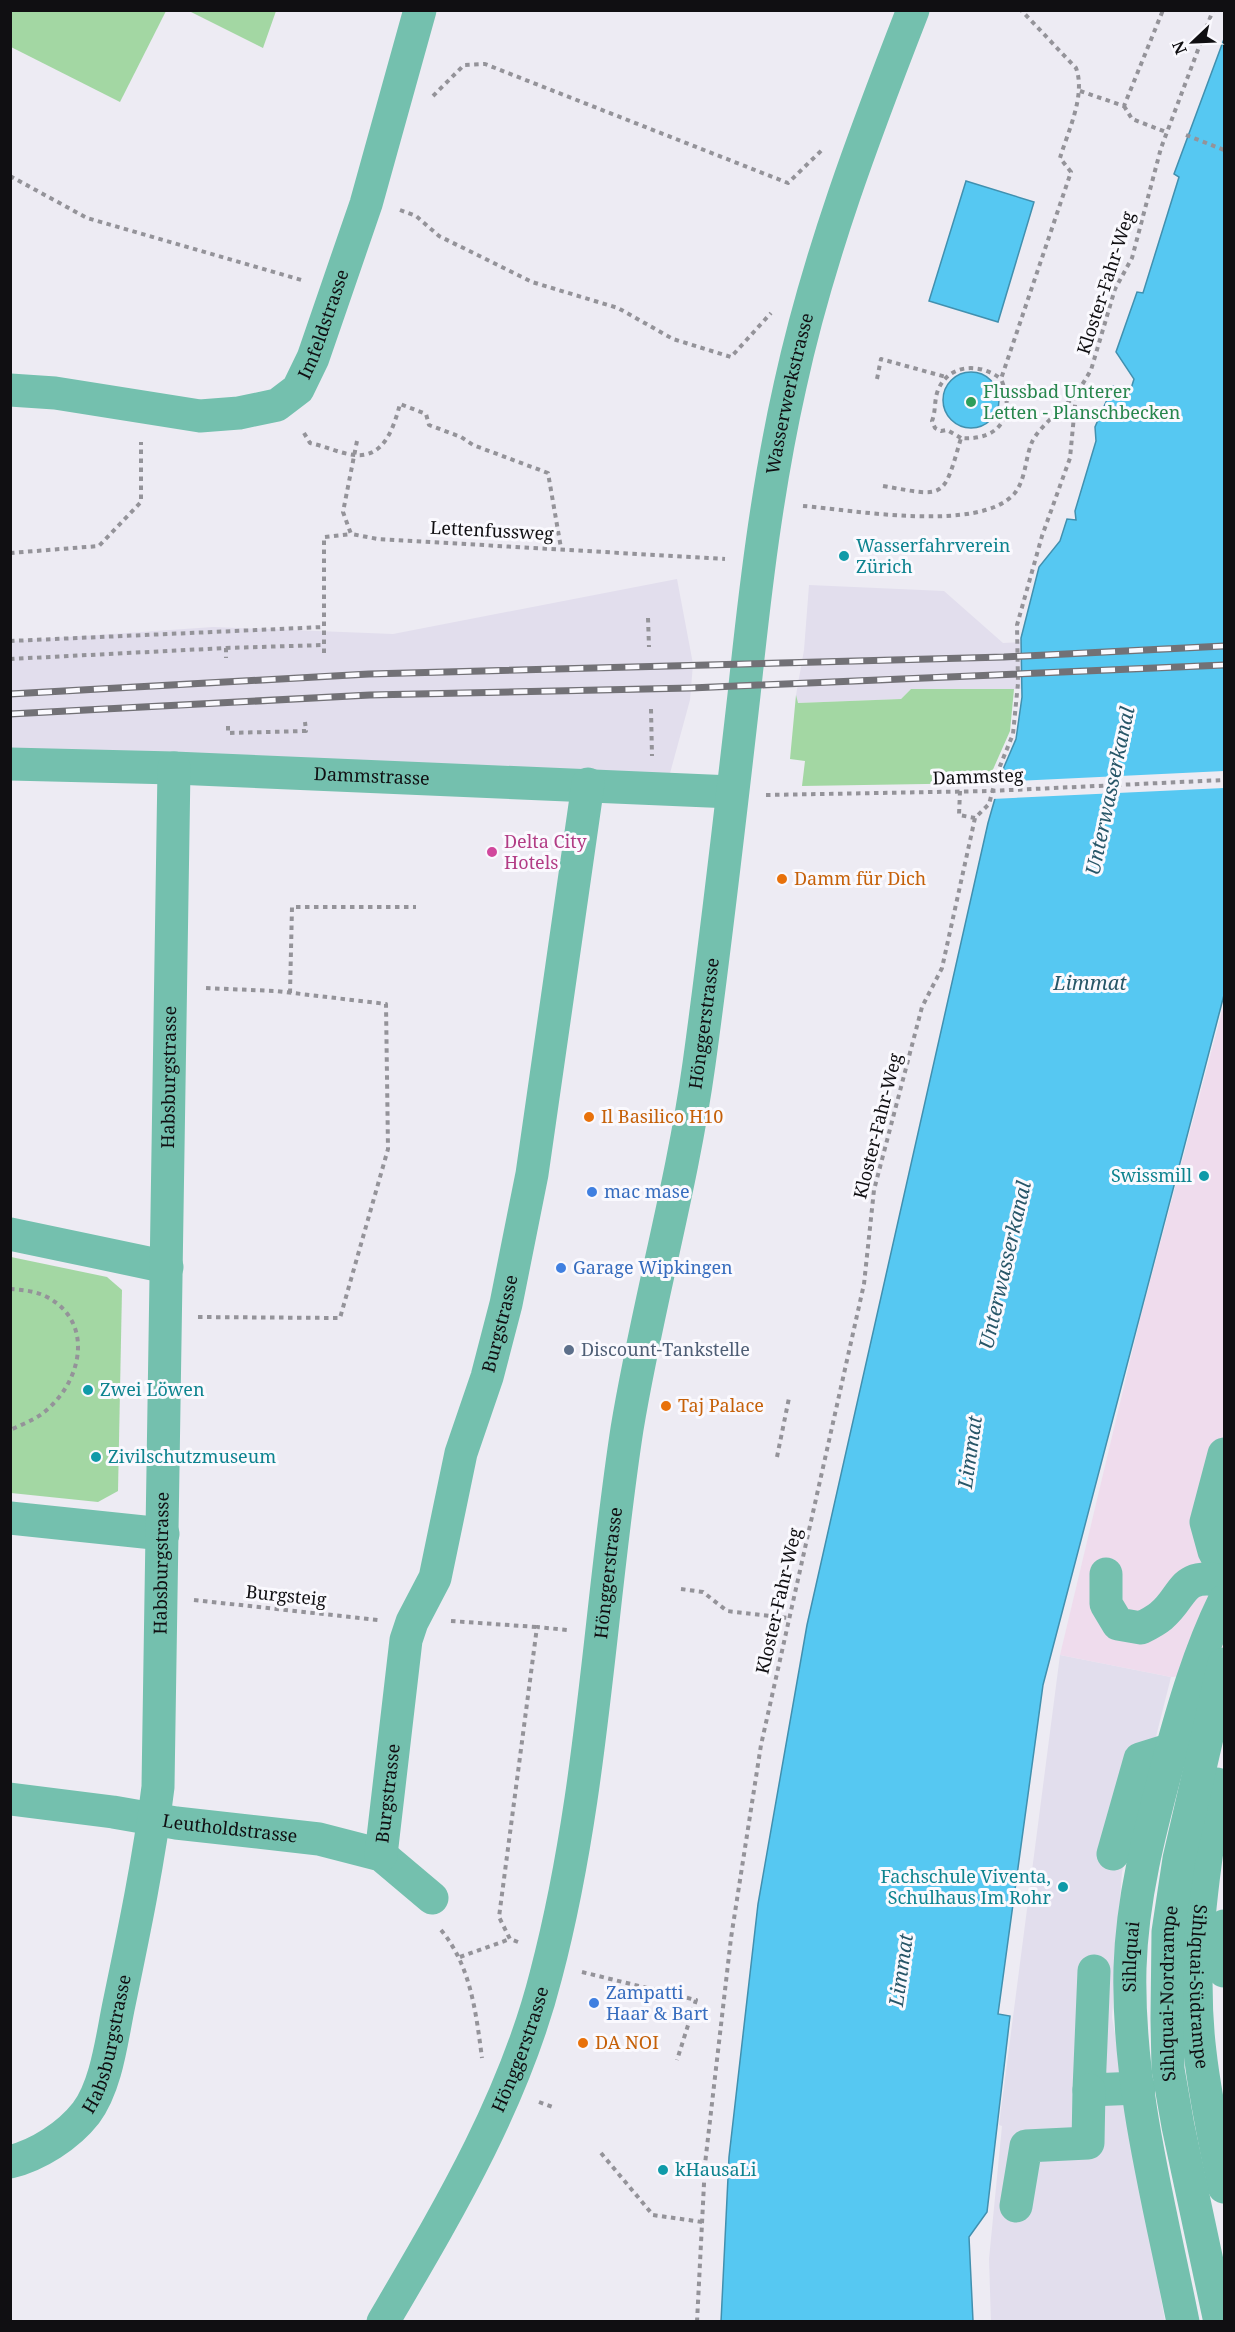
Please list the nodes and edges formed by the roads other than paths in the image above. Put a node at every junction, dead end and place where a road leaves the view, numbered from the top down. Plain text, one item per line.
1 (420, 10) edge
2 (913, 10) edge
3 (10, 390) edge
4 (10, 764) edge
5 (174, 768) junction
6 (588, 784) junction
7 (732, 792) junction
8 (10, 1234) edge
9 (167, 1267) junction
10 (1224, 1454) edge
11 (10, 1518) edge
12 (163, 1534) junction
13 (1224, 1570) edge
14 (1106, 1574) dead end
15 (1224, 1581) edge
16 (1224, 1600) edge
17 (1224, 1664) edge
18 (1172, 1749) junction
19 (1224, 1750) edge
20 (10, 1799) edge
21 (154, 1820) junction
22 (1113, 1854) dead end
23 (381, 1855) junction
24 (434, 1912) road end
25 (1224, 1926) edge
26 (1094, 1971) dead end
27 (1224, 1971) edge
28 (1139, 2088) junction
29 (1089, 2090) junction
30 (10, 2162) edge
31 (1224, 2187) edge
32 (1016, 2206) dead end
33 (383, 2322) edge
34 (1184, 2322) edge
35 (1220, 2322) edge

1 - 3 street, Imfeldstrasse
2 - 7 street, Wasserwerkstrasse
4 - 5 street, Dammstrasse
5 - 6 street, Dammstrasse
5 - 9 street, Habsburgstrasse
6 - 7 street, Dammstrasse
6 - 23 street, Burgstrasse
7 - 33 street, Hönggerstrasse
8 - 9 street
9 - 12 street, Habsburgstrasse
10 - 13 street
11 - 12 street
12 - 21 street, Habsburgstrasse
14 - 15 street
16 - 18 street, Sihlquai
17 - 35 street, Sihlquai-Nordrampe
18 - 22 street
18 - 28 street, Sihlquai
19 - 31 street, Sihlquai-Südrampe
20 - 21 street, Leutholdstrasse
21 - 23 street, Leutholdstrasse
21 - 30 street, Habsburgstrasse
23 - 24 street, Leutholdstrasse
25 - 27 street
26 - 29 street
28 - 29 street
28 - 34 street, Sihlquai
29 - 32 street

